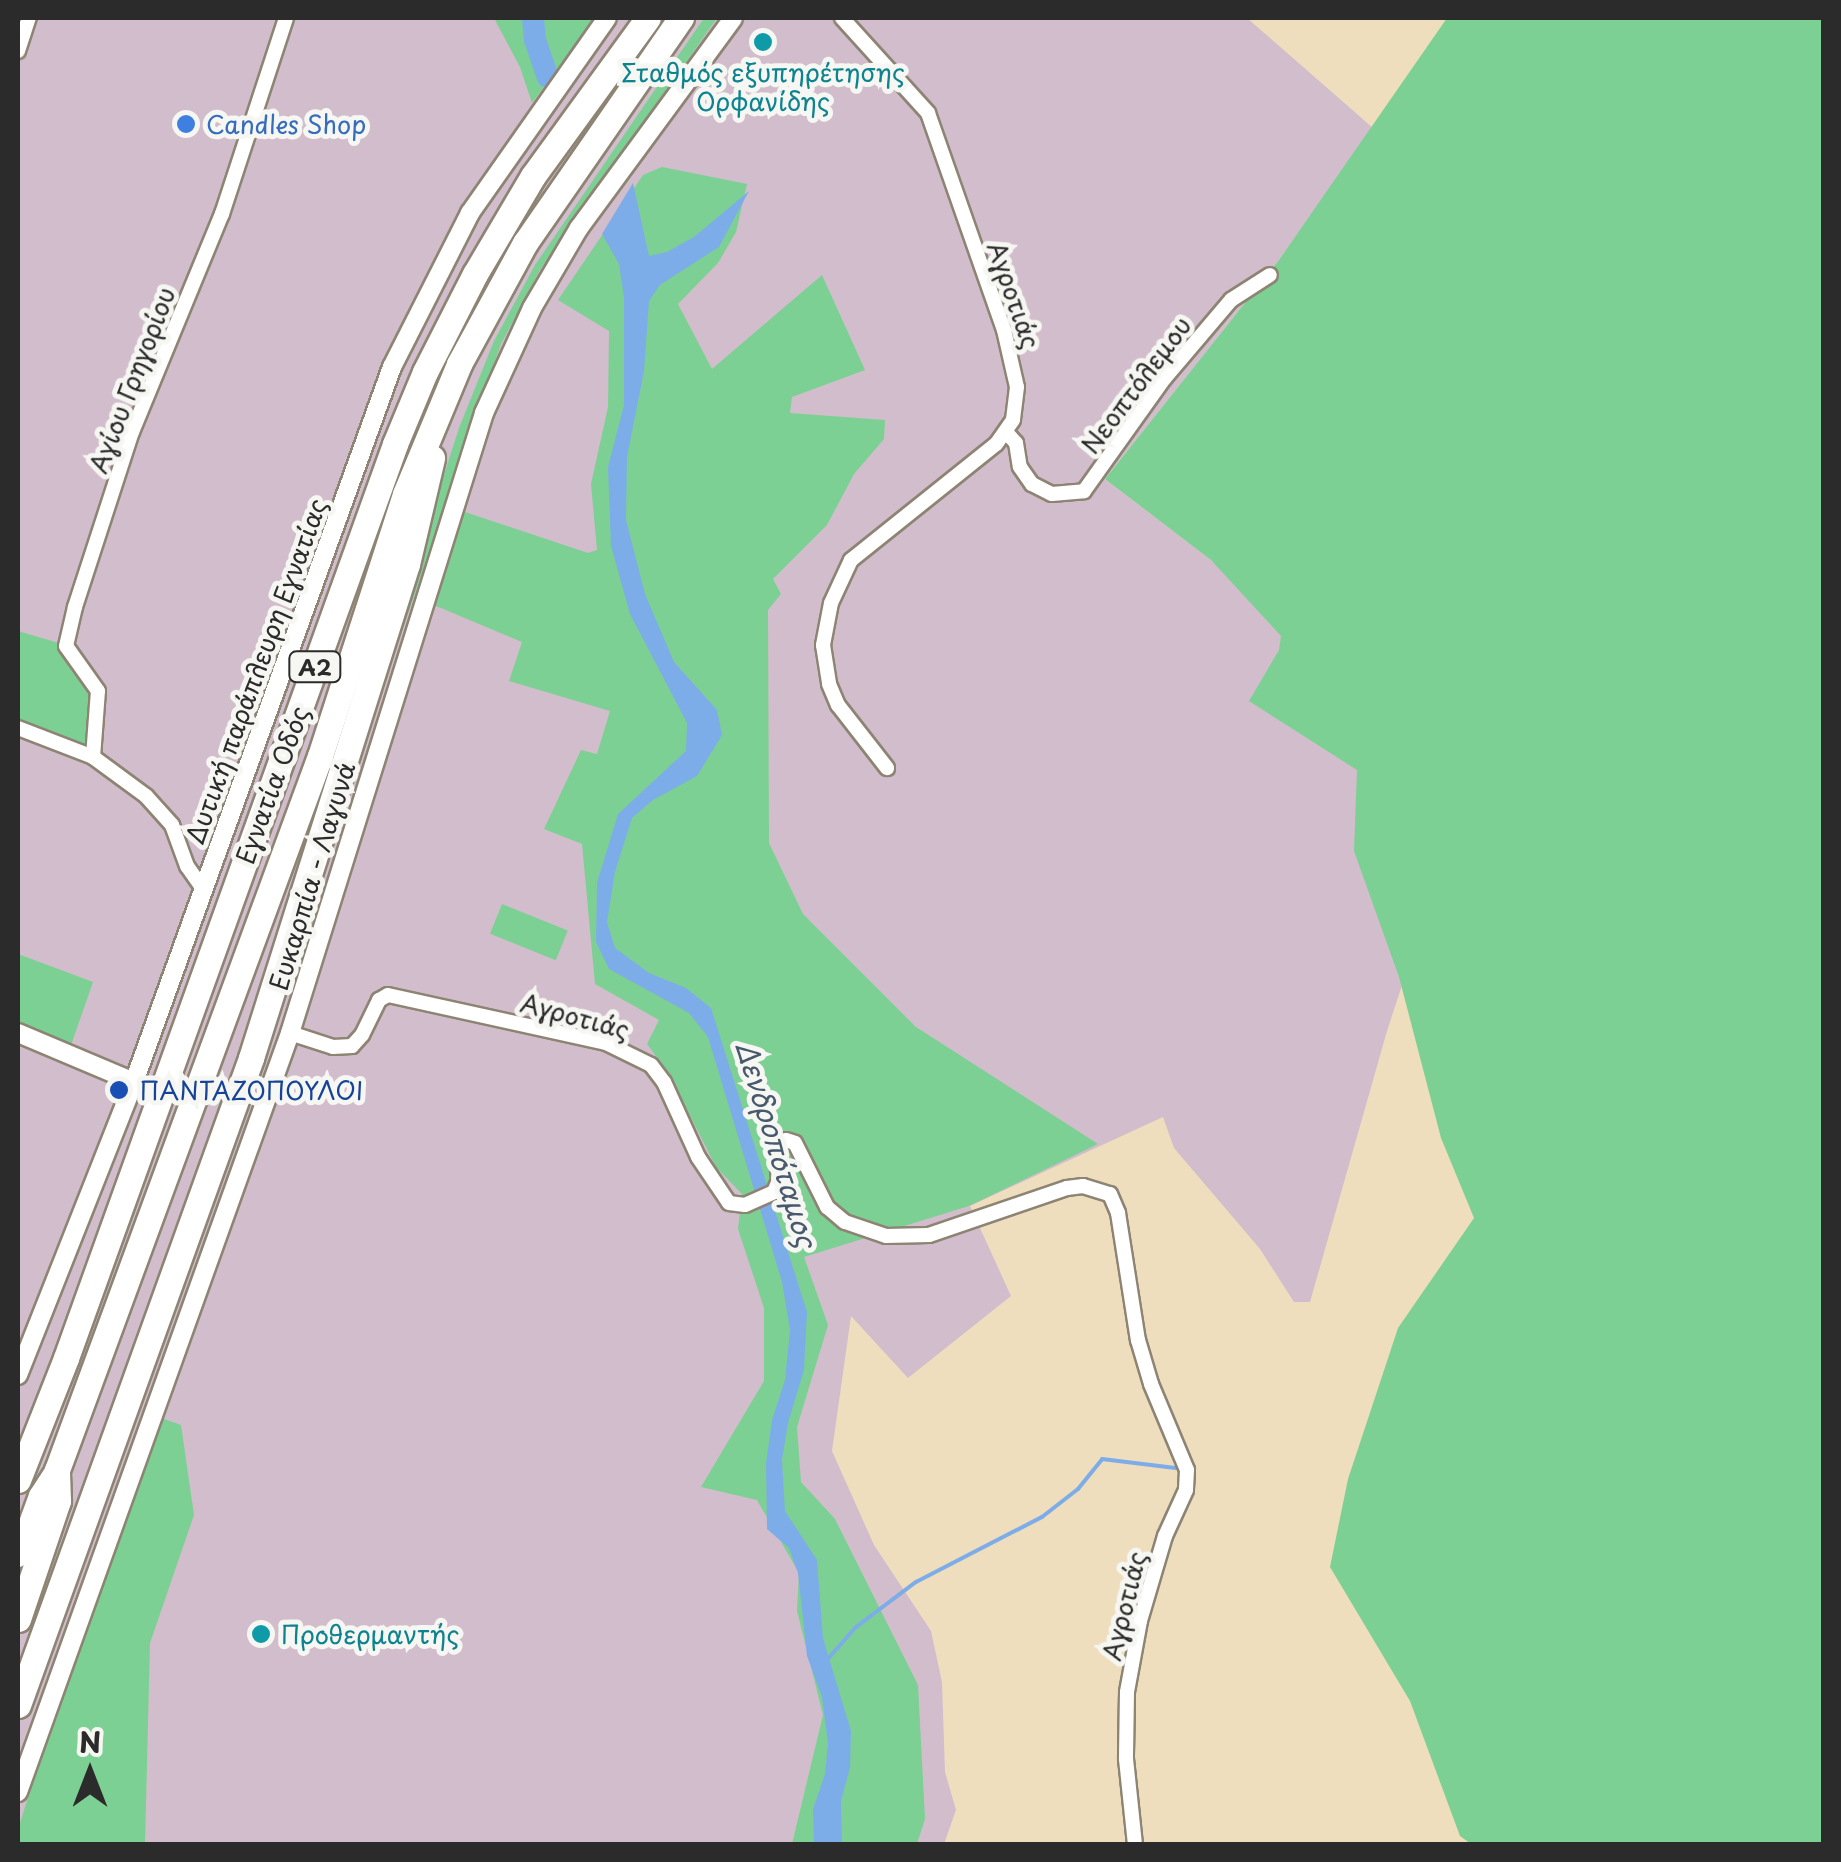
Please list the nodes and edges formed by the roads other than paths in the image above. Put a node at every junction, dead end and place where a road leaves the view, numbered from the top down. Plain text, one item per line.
1 (29, 18) edge
2 (286, 18) edge
3 (607, 18) edge
4 (648, 18) edge
5 (681, 18) edge
6 (733, 18) edge
7 (842, 18) edge
8 (18, 50) edge
9 (1270, 275) dead end
10 (440, 412) junction
11 (1006, 432) junction
12 (18, 728) edge
13 (94, 756) junction
14 (887, 768) dead end
15 (204, 890) junction
16 (18, 1033) edge
17 (290, 1033) junction
18 (134, 1082) junction
19 (18, 1375) edge
20 (57, 1470) junction
21 (18, 1480) edge
22 (18, 1556) edge
23 (18, 1618) edge
24 (18, 1705) edge
25 (18, 1792) edge
26 (1135, 1844) edge

1 - 8 street
2 - 13 street, Αγίου Γρηγορίου
3 - 15 street, Δυτική παράπλευρη Εγνατίας
4 - 21 highway, Εγνατία Οδός / Α2
5 - 10 highway, Εγνατία Οδός / Α2
6 - 17 street, Ευκαρπία - Λαγυνά
7 - 11 street, Αγροτιάς
9 - 11 street, Νεοπτόλεμου
10 - 20 highway, Εγνατία Οδός / Α2
10 - 24 highway
11 - 14 street
12 - 13 street
13 - 15 street
15 - 18 street, Δυτική παράπλευρη Εγνατίας
16 - 18 street
17 - 25 street, Ευκαρπία - Λαγυνά
17 - 26 street, Αγροτιάς
18 - 19 street, Δυτική παράπλευρη Εγνατίας
20 - 22 highway
20 - 23 highway, Α2

